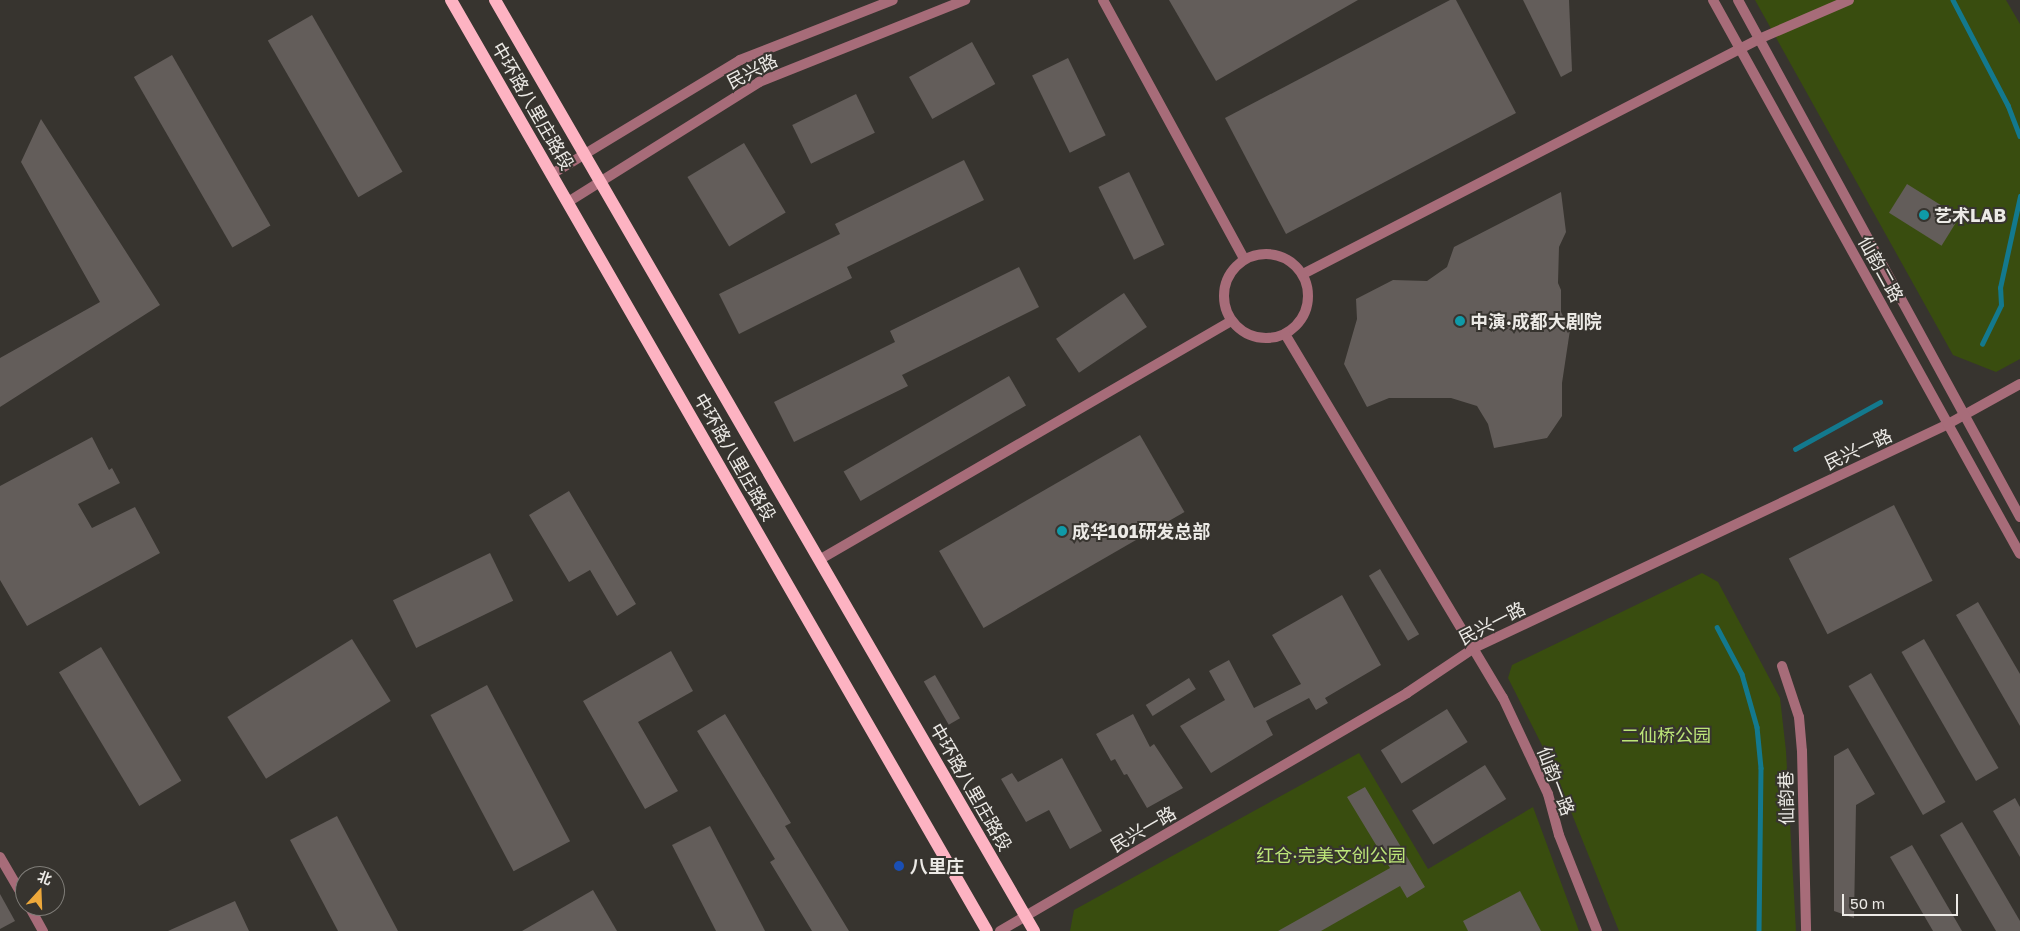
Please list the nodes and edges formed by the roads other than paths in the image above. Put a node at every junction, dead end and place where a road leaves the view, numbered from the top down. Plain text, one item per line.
1 (451, 0) edge
2 (495, 0) edge
3 (893, 0) edge
4 (965, 0) edge
5 (1104, 0) edge
6 (1713, 0) edge
7 (1738, 0) edge
8 (1849, 0) edge
9 (1759, 39) junction
10 (1741, 50) junction
11 (584, 154) junction
12 (552, 174) junction
13 (600, 181) junction
14 (568, 202) junction
15 (1244, 259) junction
16 (1303, 274) junction
17 (1232, 320) junction
18 (1284, 334) junction
19 (2020, 384) edge
20 (1964, 416) junction
21 (1948, 424) junction
22 (2020, 517) edge
23 (2020, 554) edge
24 (819, 560) junction
25 (1474, 648) junction
26 (1782, 666) dead end
27 (0, 857) edge
28 (15, 883) edge
29 (35, 916) edge
30 (1026, 916) junction
31 (43, 931) edge
32 (987, 931) edge
33 (1000, 931) edge
34 (1034, 931) edge
35 (1597, 931) edge
36 (1806, 931) edge

1 - 12 main road, 中环路八里庄路段
2 - 11 main road, 中环路八里庄路段
3 - 11 street, 民兴路
4 - 13 street, 民兴路
5 - 15 street
6 - 10 street, 仙韵二路
7 - 9 street, 仙韵二路
8 - 9 street
9 - 10 street
9 - 20 street, 仙韵二路
10 - 16 street
10 - 21 street, 仙韵二路
11 - 12 street, 民兴路
11 - 13 main road, 中环路八里庄路段
12 - 14 main road, 中环路八里庄路段
13 - 14 street, 民兴路
13 - 24 main road, 中环路八里庄路段
14 - 32 main road, 中环路八里庄路段
15 - 16 street
15 - 17 street
16 - 18 street
17 - 18 street
17 - 24 street
18 - 25 street, 仙韵一路
19 - 20 street, 民兴一路
20 - 21 street, 民兴一路
20 - 22 street, 仙韵二路
21 - 23 street, 仙韵二路
21 - 25 street, 民兴一路
24 - 30 main road, 中环路八里庄路段
25 - 30 street, 民兴一路
25 - 35 street, 仙韵一路
26 - 36 street, 仙韵巷
27 - 28 street
29 - 31 street
30 - 33 street, 民兴一路
30 - 34 main road, 中环路八里庄路段

